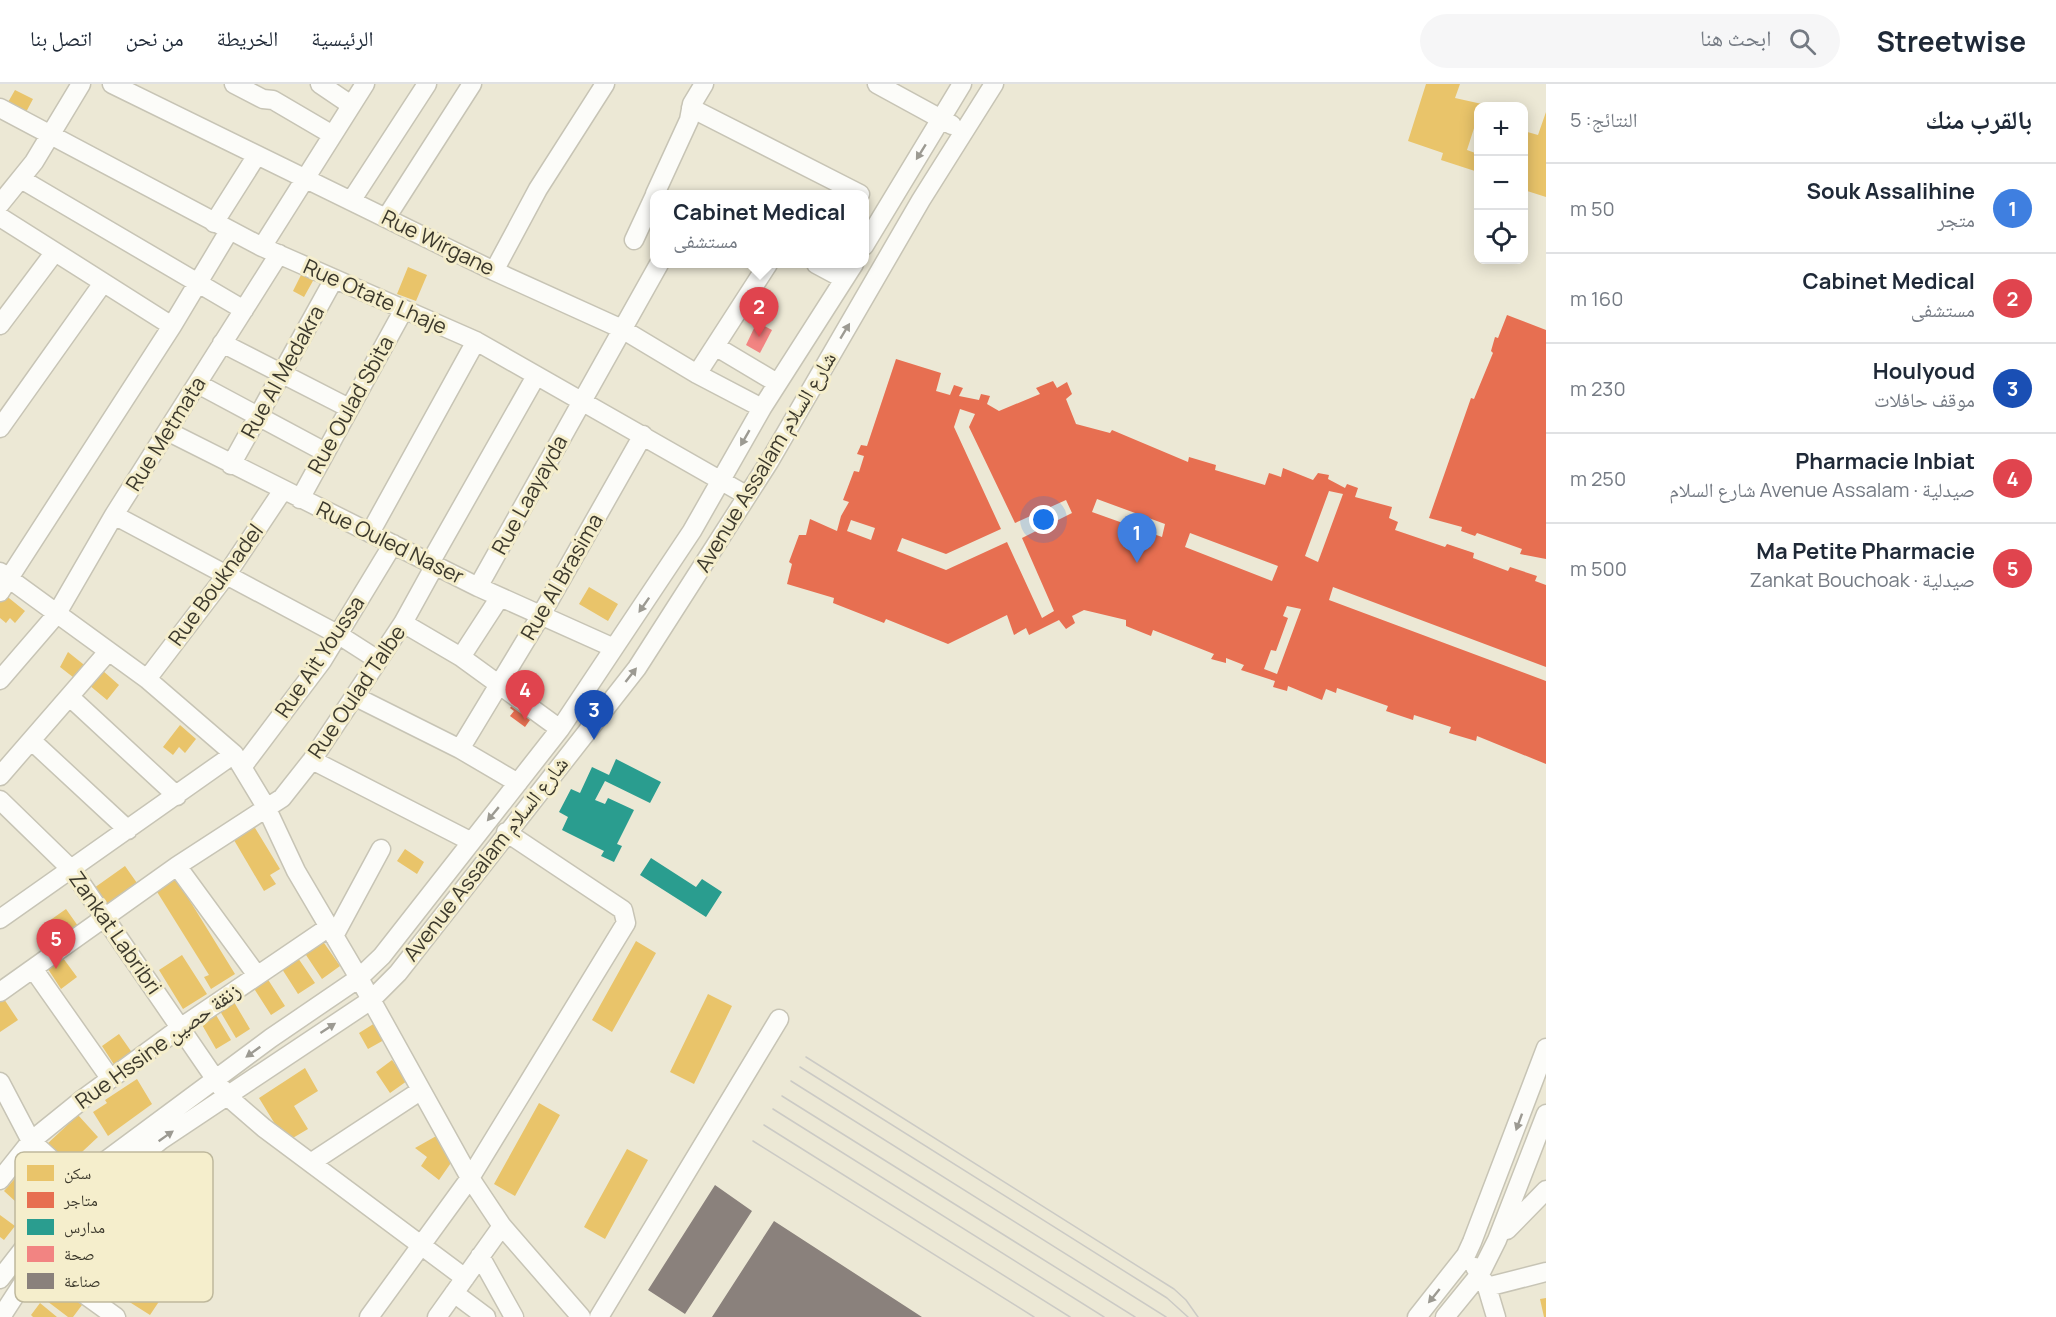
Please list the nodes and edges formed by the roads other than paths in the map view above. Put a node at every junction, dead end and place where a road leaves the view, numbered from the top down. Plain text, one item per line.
1 (81, 84) edge
2 (112, 84) edge
3 (234, 84) edge
4 (320, 84) edge
5 (365, 84) edge
6 (427, 84) edge
7 (472, 84) edge
8 (605, 84) edge
9 (704, 84) edge
10 (878, 84) edge
11 (962, 84) edge
12 (994, 84) edge
13 (351, 105) junction
14 (0, 108) edge
15 (691, 108) junction
16 (942, 119) junction
17 (965, 131) junction
18 (331, 134) junction
19 (51, 135) junction
20 (257, 155) junction
21 (305, 176) junction
22 (21, 179) junction
23 (658, 190) edge
24 (850, 190) edge
25 (869, 200) edge
26 (351, 201) junction
27 (0, 204) edge
28 (650, 206) edge
29 (886, 208) junction
30 (0, 217) edge
31 (386, 218) junction
32 (222, 227) junction
33 (869, 237) edge
34 (634, 240) dead end
35 (270, 251) junction
36 (54, 253) junction
37 (657, 268) edge
38 (765, 268) edge
39 (832, 268) edge
40 (494, 271) junction
41 (849, 272) edge
42 (334, 279) junction
43 (103, 283) junction
44 (197, 284) junction
45 (244, 310) junction
46 (403, 310) junction
47 (0, 325) edge
48 (172, 326) junction
49 (622, 329) junction
50 (476, 341) junction
51 (222, 343) junction
52 (715, 346) junction
53 (280, 373) junction
54 (697, 374) junction
55 (536, 376) junction
56 (198, 384) junction
57 (776, 385) junction
58 (802, 402) junction
59 (582, 403) junction
60 (349, 408) junction
61 (762, 408) junction
62 (257, 416) junction
63 (0, 428) edge
64 (169, 432) junction
65 (643, 435) junction
66 (325, 452) junction
67 (231, 465) junction
68 (721, 480) junction
69 (283, 490) junction
70 (746, 495) junction
71 (300, 499) junction
72 (114, 515) junction
73 (370, 533) junction
74 (393, 544) junction
75 (433, 564) junction
76 (227, 574) junction
77 (3, 582) edge
78 (478, 587) junction
79 (500, 597) junction
80 (56, 615) junction
81 (540, 615) junction
82 (403, 623) junction
83 (339, 635) junction
84 (614, 648) junction
85 (107, 653) junction
86 (461, 657) junction
87 (378, 660) junction
88 (0, 680) edge
89 (147, 680) junction
90 (499, 686) junction
91 (354, 696) junction
92 (71, 698) junction
93 (560, 729) junction
94 (32, 741) junction
95 (460, 748) junction
96 (238, 760) junction
97 (312, 760) junction
98 (3, 766) edge
99 (518, 783) junction
100 (177, 796) junction
101 (0, 800) edge
102 (266, 807) junction
103 (128, 830) junction
104 (506, 832) junction
105 (470, 841) junction
106 (381, 849) dead end
107 (177, 866) junction
108 (72, 870) junction
109 (2, 913) edge
110 (106, 918) junction
111 (332, 932) junction
112 (34, 970) junction
113 (256, 974) junction
114 (359, 978) junction
115 (0, 992) edge
116 (371, 1000) junction
117 (779, 1019) dead end
118 (180, 1028) junction
119 (1546, 1048) edge
120 (110, 1078) junction
121 (214, 1080) junction
122 (0, 1082) edge
123 (420, 1091) junction
124 (1538, 1094) edge
125 (227, 1096) junction
126 (1546, 1114) edge
127 (31, 1141) junction
128 (22, 1152) edge
129 (43, 1152) edge
130 (117, 1152) edge
131 (143, 1152) edge
132 (15, 1161) edge
133 (312, 1162) junction
134 (470, 1178) junction
135 (0, 1180) edge
136 (1546, 1190) edge
137 (502, 1226) junction
138 (1497, 1240) junction
139 (420, 1246) junction
140 (1466, 1255) junction
141 (480, 1256) junction
142 (15, 1259) edge
143 (1546, 1272) edge
144 (0, 1278) edge
145 (465, 1278) junction
146 (1484, 1280) junction
147 (454, 1293) junction
148 (15, 1295) edge
149 (95, 1302) edge
150 (1, 1317) edge
151 (116, 1317) edge
152 (369, 1317) edge
153 (437, 1317) edge
154 (486, 1317) edge
155 (514, 1317) edge
156 (581, 1317) edge
157 (599, 1317) edge
158 (1417, 1317) edge
159 (1445, 1317) edge
160 (1496, 1317) edge

1 - 19 street
2 - 20 street, Rue Wirgane
3 - 18 street
4 - 13 street
5 - 13 street, Rue Metmata
6 - 26 street
7 - 31 street
8 - 40 street
9 - 15 street
10 - 16 street
11 - 16 street
12 - 17 street, Avenue Assalam شارع السلام
13 - 18 street, Rue Metmata
14 - 19 street, Rue Otate Lhaje
15 - 23 street
15 - 24 street
16 - 17 street
16 -> 29 street
58 -> 17 street, Avenue Assalam شارع السلام
18 - 21 street, Rue Metmata
19 - 22 street
19 - 32 street, Rue Otate Lhaje
20 - 21 street, Rue Wirgane
20 - 32 street
21 - 26 street, Rue Wirgane
21 - 35 street, Rue Metmata
22 - 27 street
22 - 44 street
25 - 29 street
26 - 31 street, Rue Wirgane
28 - 34 street
29 - 33 street
30 - 36 street
31 - 40 street, Rue Wirgane
32 - 35 street, Rue Otate Lhaje
32 - 44 street
35 - 42 street, Rue Otate Lhaje
35 - 45 street, Rue Metmata
36 - 43 street
36 - 47 street
37 - 49 street, Rue Laayayda
38 - 52 street
39 - 41 street
40 - 49 street, Rue Wirgane
41 - 57 street, Avenue Assalam شارع السلام
42 - 46 street, Rue Otate Lhaje
42 - 53 street, Rue Al Medakra
43 - 48 street
43 - 63 street
44 - 45 street
44 - 48 street
45 - 51 street, Rue Metmata
46 - 50 street, Rue Otate Lhaje
46 - 60 street, Rue Oulad Sbita
48 - 77 street
49 - 54 street, Rue Wirgane
49 - 59 street, Rue Laayayda
50 - 55 street, Rue Otate Lhaje
50 - 73 street
51 - 53 street
51 - 56 street, Rue Metmata
52 - 54 street
52 - 57 street
53 - 60 street
53 - 62 street, Rue Al Medakra
54 - 61 street, Rue Wirgane
55 - 59 street, Rue Otate Lhaje
55 - 75 street, Rue Oulad Talbe
56 - 62 street
56 - 64 street, Rue Metmata
57 - 58 street
57 - 61 street, Avenue Assalam شارع السلام
58 - 70 street, Avenue Assalam شارع السلام
59 - 65 street, Rue Otate Lhaje
59 - 78 street, Rue Laayayda
60 - 66 street, Rue Oulad Sbita
61 -> 68 street, Avenue Assalam شارع السلام
62 - 66 street
62 - 67 street, Rue Al Medakra
64 - 67 street, Rue Ouled Naser
64 - 72 street, Rue Metmata
65 - 68 street, Rue Otate Lhaje
65 - 81 street, Rue Al Brasima
66 - 71 street, Rue Oulad Sbita
67 - 69 street, Rue Ouled Naser
68 - 70 street, Rue Otate Lhaje
68 -> 84 street, Avenue Assalam شارع السلام
69 - 71 street, Rue Ouled Naser
69 - 76 street, Rue Bouknadel
104 -> 70 street, Avenue Assalam شارع السلام
71 - 73 street, Rue Ouled Naser
72 - 76 street
72 - 80 street, Rue Metmata
73 - 74 street, Rue Ouled Naser
74 - 75 street, Rue Ouled Naser
74 - 83 street, Rue Ait Youssa
75 - 78 street, Rue Ouled Naser
75 - 82 street, Rue Oulad Talbe
76 - 83 street
76 - 89 street, Rue Bouknadel
77 - 80 street
78 - 79 street, Rue Ouled Naser
79 - 81 street, Rue Ouled Naser
79 - 86 street
80 - 85 street
80 - 88 street, Rue Metmata
81 - 84 street, Rue Ouled Naser
81 - 90 street, Rue Al Brasima
82 - 86 street
82 - 87 street, Rue Oulad Talbe
83 - 87 street
83 - 96 street, Rue Ait Youssa
84 - 93 street, Avenue Assalam شارع السلام
85 - 89 street
85 - 92 street
86 - 90 street
87 - 91 street, Rue Oulad Talbe
89 - 96 street
90 - 93 street
90 - 95 street, Rue Al Brasima
91 - 95 street
91 - 97 street, Rue Oulad Talbe
92 - 94 street
92 - 100 street
93 - 99 street, Avenue Assalam شارع السلام
94 - 98 street
94 - 103 street
95 - 99 street
96 - 100 street, Rue Ait Youssa
96 - 102 street
97 - 102 street, Rue Oulad Talbe
97 - 105 street
99 -> 105 street, Avenue Assalam شارع السلام
100 - 103 street, Rue Ait Youssa
101 - 108 street, Zankat Labribri
102 - 107 street, Rue Oulad Talbe
102 - 111 street
103 - 108 street, Rue Ait Youssa
104 - 116 street, Avenue Assalam شارع السلام
104 - 134 street
105 - 114 street, Avenue Assalam شارع السلام
106 - 111 street
107 - 110 street, Rue Oulad Talbe
107 - 113 street
108 - 109 street, Rue Ait Youssa
108 - 110 street, Zankat Labribri
110 - 112 street, Rue Oulad Talbe
110 - 118 street, Zankat Labribri
111 - 113 street, Rue Hssine زنقة حصين
111 - 114 street
112 - 115 street, Rue Oulad Talbe
112 - 120 street
113 - 118 street, Rue Hssine زنقة حصين
114 - 116 street
114 -> 121 street, Avenue Assalam شارع السلام
116 - 123 street
125 -> 116 street, Avenue Assalam شارع السلام
117 - 157 street
118 - 120 street, Rue Hssine زنقة حصين
118 - 121 street, Zankat Labribri
119 - 124 street
120 - 127 street, Rue Hssine زنقة حصين
121 - 125 street, Zankat Labribri
121 - 130 street, Avenue Assalam شارع السلام
122 - 127 street
123 - 133 street
123 - 134 street
124 -> 140 street
131 -> 125 street, Avenue Assalam شارع السلام
125 - 133 street, Zankat Labribri
126 - 138 street
127 - 128 street, Rue Hssine زنقة حصين
127 - 129 street
132 - 135 street, Rue Hssine زنقة حصين
133 - 139 street, Zankat Labribri
134 - 137 street
134 - 139 street
136 - 138 street
137 - 141 street
137 - 156 street
138 - 146 street
139 - 145 street, Zankat Labribri
139 - 152 street
140 - 146 street
140 -> 158 street
141 - 145 street
141 - 155 street
142 - 144 street, Avenue Assalam شارع السلام
143 - 146 street
145 - 147 street
146 - 159 street
146 - 160 street
147 - 153 street
147 - 154 street
148 - 150 street, Avenue Assalam شارع السلام
149 - 151 street

